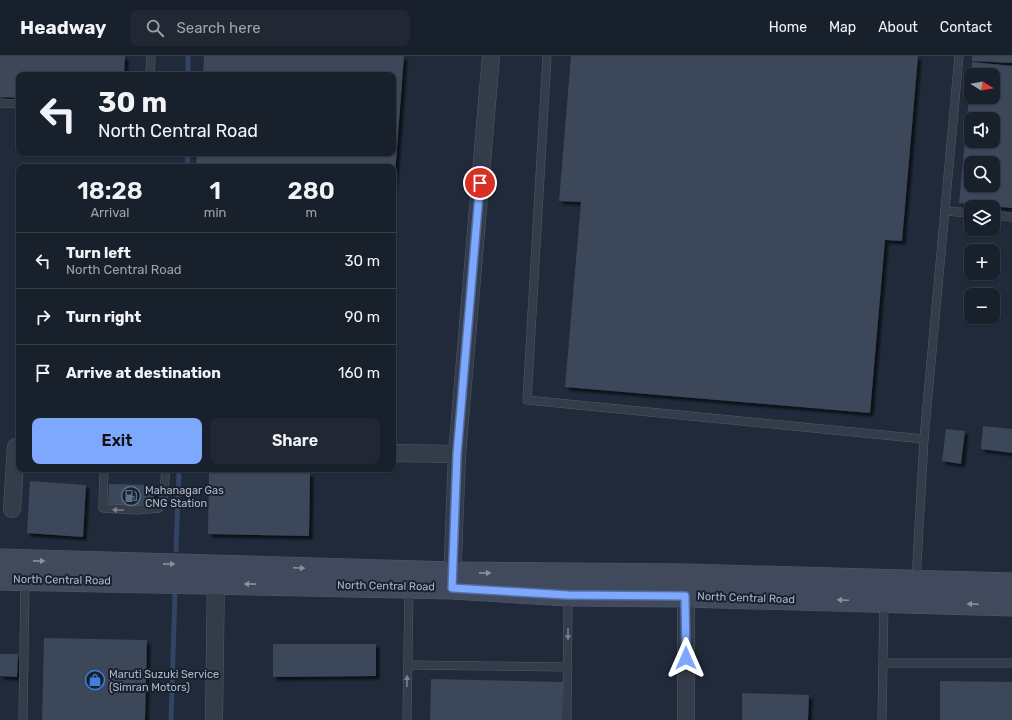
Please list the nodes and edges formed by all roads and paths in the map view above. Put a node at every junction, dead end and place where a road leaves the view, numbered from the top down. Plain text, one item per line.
1 (151, 56) edge
2 (491, 56) edge
3 (547, 56) edge
4 (959, 56) edge
5 (150, 72) edge
6 (0, 103) edge
7 (16, 104) edge
8 (945, 211) junction
9 (964, 212) edge
10 (1000, 216) edge
11 (1012, 217) edge
12 (924, 439) junction
13 (16, 447) edge
14 (396, 453) edge
15 (457, 454) junction
16 (104, 472) edge
17 (166, 472) edge
18 (12, 509) dead end
19 (0, 560) edge
20 (216, 574) junction
21 (0, 579) edge
22 (410, 579) junction
23 (25, 580) junction
24 (452, 580) junction
25 (568, 584) junction
26 (1012, 584) edge
27 (686, 585) junction
28 (915, 592) junction
29 (884, 602) junction
30 (1012, 605) edge
31 (883, 663) junction
32 (1012, 663) edge
33 (408, 665) junction
34 (568, 668) junction
35 (23, 720) edge
36 (214, 720) edge
37 (407, 720) edge
38 (568, 720) edge
39 (686, 720) edge
40 (882, 720) edge

1 - 5 lane
2 - 15 street
3 - 12 lane
4 - 8 lane
6 - 7 lane
8 - 9 lane
8 - 12 lane
10 - 11 lane
12 - 28 lane
13 - 18 street
14 - 15 street
15 - 24 street
17 -> 16 lane
19 -> 20 main road, North Central Road
20 - 22 main road, North Central Road
20 - 23 main road, North Central Road
20 - 36 street
21 - 23 main road, North Central Road
22 - 24 main road, North Central Road
22 - 33 lane
23 - 35 lane
24 - 25 main road, North Central Road
25 - 27 main road, North Central Road
25 -> 34 lane
26 - 28 main road, North Central Road
27 - 28 main road, North Central Road
29 -> 27 main road, North Central Road
27 - 39 street
28 - 29 main road, North Central Road
30 -> 28 main road, North Central Road
29 - 31 lane
31 - 32 lane
31 - 40 lane
33 - 34 lane
37 -> 33 lane
34 - 38 lane

